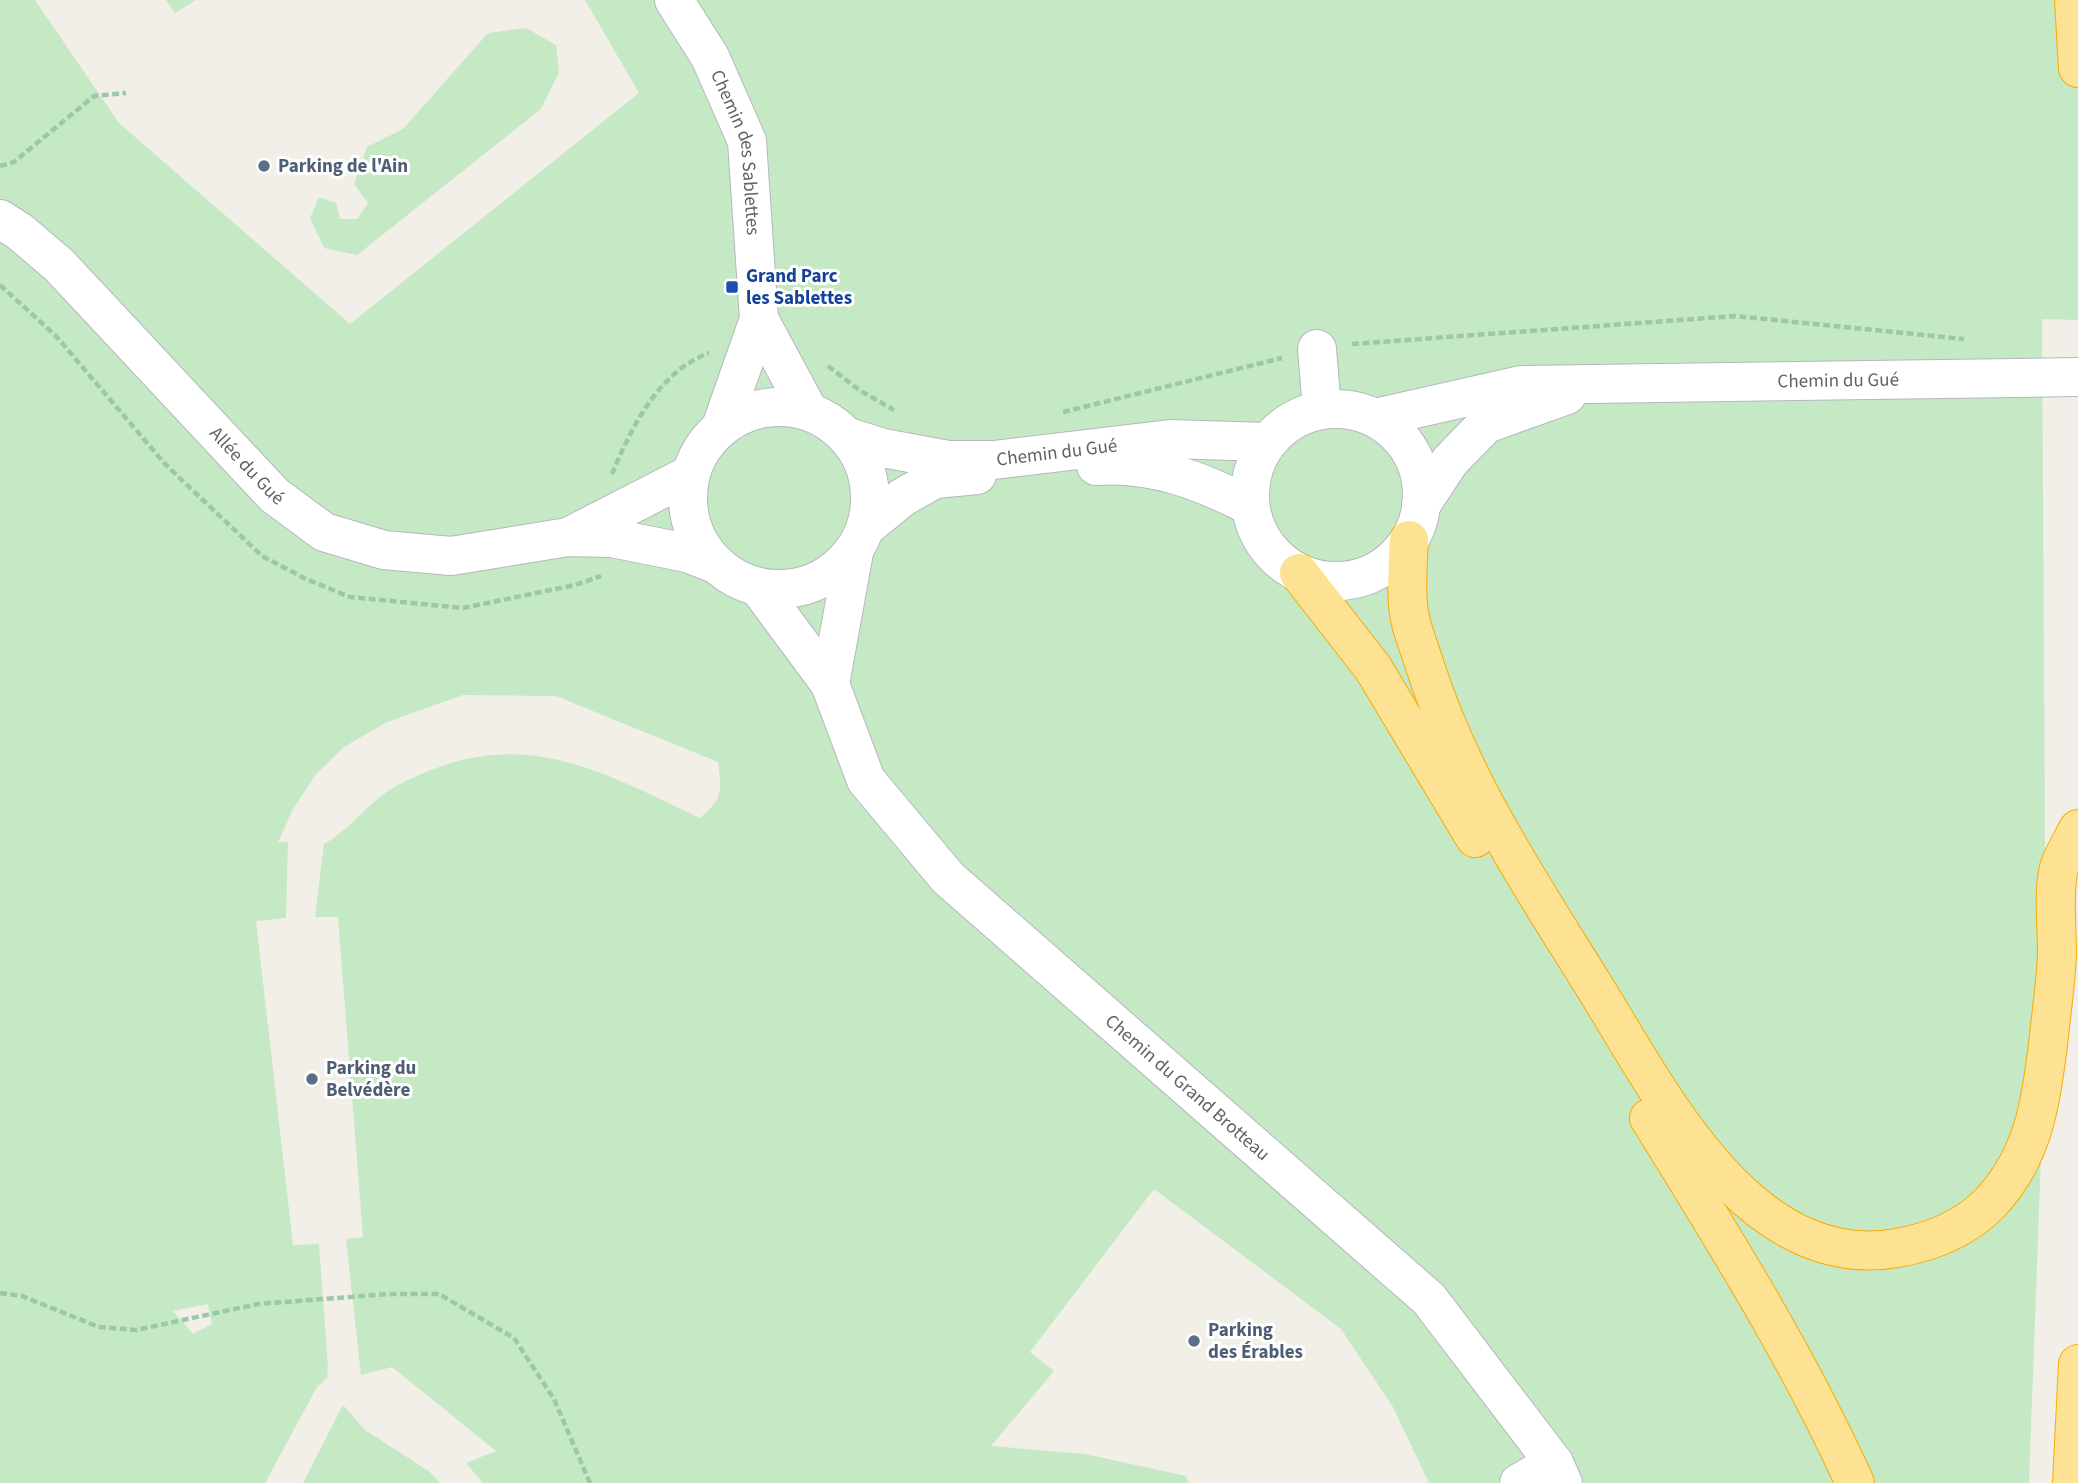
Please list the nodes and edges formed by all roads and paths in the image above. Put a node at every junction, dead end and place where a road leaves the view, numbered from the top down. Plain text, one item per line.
1 (674, 0) edge
2 (2074, 0) edge
3 (2078, 68) edge
4 (126, 93) dead end
5 (0, 166) edge
6 (0, 219) edge
7 (0, 285) edge
8 (755, 329) junction
9 (1970, 340) dead end
10 (1317, 349) junction
11 (827, 365) dead end
12 (2078, 377) edge
13 (1598, 383) junction
14 (1322, 410) junction
15 (808, 411) junction
16 (898, 413) dead end
17 (1050, 415) dead end
18 (1376, 418) junction
19 (721, 427) junction
20 (848, 437) junction
21 (1267, 442) junction
22 (691, 474) junction
23 (1251, 506) junction
24 (1415, 523) junction
25 (611, 528) junction
26 (860, 540) junction
27 (713, 563) junction
28 (1298, 573) junction
29 (759, 588) junction
30 (830, 684) junction
31 (2078, 829) edge
32 (0, 1293) edge
33 (2078, 1364) edge
34 (1559, 1473) edge
35 (590, 1483) edge
36 (1519, 1483) edge
37 (1855, 1483) edge
38 (2072, 1483) edge

1 - 8 street, Chemin des Sablettes
2 - 3 highway
4 - 5 path
6 - 25 street, Allée du Gué
7 - 25 path
8 - 15 street
8 - 19 street
8 - 25 path
9 - 10 path
10 - 14 street
10 - 17 path
11 - 16 path
12 - 13 street, Chemin du Gué
13 - 18 street, Chemin du Gué
13 - 24 street, Chemin du Gué
14 - 18 street
14 - 21 street
15 - 19 street
15 - 20 street
18 - 24 street
19 - 22 street
20 - 21 street, Chemin du Gué
20 - 26 street
21 - 23 street
22 - 25 street, Allée du Gué
22 - 27 street
23 - 26 street, Chemin du Gué
23 - 28 street
24 - 28 street
24 - 31 highway
25 - 27 street
26 - 29 street
26 - 30 street
27 - 29 street
28 - 37 highway
29 - 30 street, Chemin du Grand Brotteau
30 - 34 street, Chemin du Grand Brotteau
32 - 35 path
33 - 38 highway
34 - 36 street

